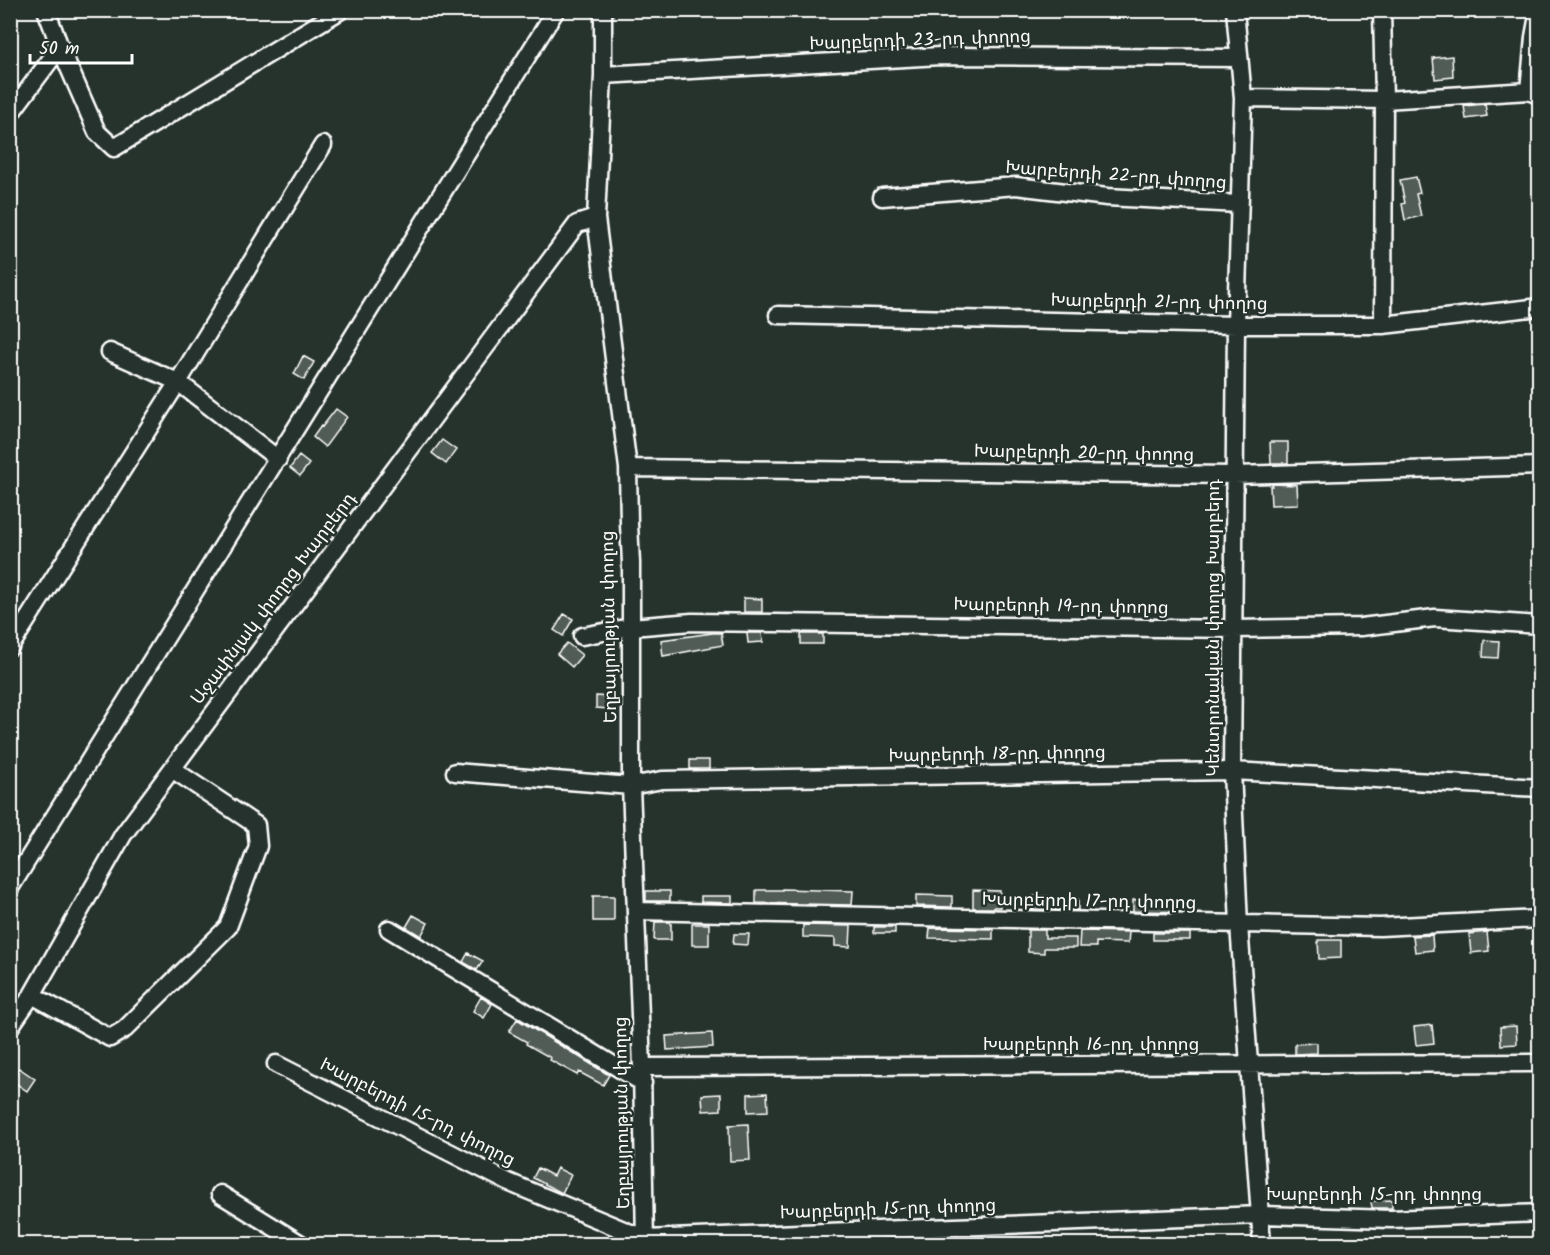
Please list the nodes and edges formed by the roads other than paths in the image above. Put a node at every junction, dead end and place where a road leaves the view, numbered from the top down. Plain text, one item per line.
1 (46, 10) edge
2 (341, 10) edge
3 (556, 10) edge
4 (603, 10) edge
5 (1235, 10) edge
6 (1382, 10) edge
7 (1539, 10) edge
8 (60, 47) junction
9 (1239, 58) junction
10 (603, 75) junction
11 (1534, 94) edge
12 (1243, 98) junction
13 (1384, 100) junction
14 (10, 114) edge
15 (323, 145) dead end
16 (882, 197) dead end
17 (1239, 204) junction
18 (596, 218) junction
19 (1539, 307) edge
20 (778, 315) dead end
21 (1236, 325) junction
22 (1383, 325) junction
23 (110, 352) dead end
24 (178, 382) junction
25 (278, 459) junction
26 (1539, 466) edge
27 (628, 468) junction
28 (1234, 475) junction
29 (1539, 625) edge
30 (631, 627) junction
31 (1234, 629) junction
32 (582, 636) dead end
33 (10, 647) edge
34 (172, 769) junction
35 (1232, 771) junction
36 (455, 772) dead end
37 (631, 786) junction
38 (1539, 788) edge
39 (10, 888) edge
40 (637, 911) junction
41 (1539, 919) edge
42 (1239, 925) junction
43 (389, 929) dead end
44 (32, 995) junction
45 (11, 1026) edge
46 (1539, 1063) edge
47 (276, 1064) dead end
48 (1249, 1064) junction
49 (643, 1075) junction
50 (220, 1194) dead end
51 (1539, 1213) edge
52 (1261, 1215) junction
53 (645, 1242) edge
54 (300, 1245) edge
55 (1262, 1245) edge

1 - 8 street
2 - 8 street
3 - 25 street
4 - 10 street, Եղբայրության փողոց
5 - 9 street, Կենտրոնական փողոց Խարբերդ
6 - 13 street
7 - 11 street
8 - 14 street
9 - 10 street, Խարբերդի 23-րդ փողոց
9 - 12 street, Կենտրոնական փողոց Խարբերդ
10 - 18 street, Եղբայրության փողոց
11 - 13 street
12 - 13 street
12 - 17 street, Կենտրոնական փողոց Խարբերդ
13 - 22 street
15 - 24 street
16 - 17 street, Խարբերդի 22-րդ փողոց
17 - 21 street, Կենտրոնական փողոց Խարբերդ
18 - 27 street, Եղբայրության փողոց
18 - 34 street, Աջափնյակ փողոց Խարբերդ
19 - 22 street, Խարբերդի 21-րդ փողոց
20 - 21 street, Խարբերդի 21-րդ փողոց
21 - 22 street, Խարբերդի 21-րդ փողոց
21 - 28 street, Կենտրոնական փողոց Խարբերդ
23 - 24 street
24 - 25 street
24 - 33 street
25 - 39 street
26 - 28 street, Խարբերդի 20-րդ փողոց
27 - 28 street, Խարբերդի 20-րդ փողոց
27 - 30 street, Եղբայրության փողոց
28 - 31 street, Կենտրոնական փողոց Խարբերդ
29 - 31 street, Խարբերդի 19-րդ փողոց
30 - 31 street, Խարբերդի 19-րդ փողոց
30 - 32 street, Խարբերդի 19-րդ փողոց
30 - 37 street, Եղբայրության փողոց
31 - 35 street, Կենտրոնական փողոց Խարբերդ
34 - 44 street, Աջափնյակ փողոց Խարբերդ
34 - 44 street
35 - 37 street, Խարբերդի 18-րդ փողոց
35 - 38 street, Խարբերդի 18-րդ փողոց
35 - 42 street, Կենտրոնական փողոց Խարբերդ
36 - 37 street, Խարբերդի 18-րդ փողոց
37 - 40 street, Եղբայրության փողոց
40 - 42 street, Խարբերդի 17-րդ փողոց
40 - 49 street, Եղբայրության փողոց
41 - 42 street, Խարբերդի 17-րդ փողոց
42 - 48 street, Կենտրոնական փողոց Խարբերդ
43 - 49 street
44 - 45 street, Աջափնյակ փողոց Խարբերդ
46 - 48 street, Խարբերդի 16-րդ փողոց
47 - 53 street, Խարբերդի 15-րդ փողոց
48 - 49 street, Խարբերդի 16-րդ փողոց
48 - 52 street, Կենտրոնական փողոց Խարբերդ
49 - 53 street, Եղբայրության փողոց
50 - 54 street
51 - 52 street, Խարբերդի 15-րդ փողոց
52 - 53 street, Խարբերդի 15-րդ փողոց
52 - 55 street, Կենտրոնական փողոց Խարբերդ

